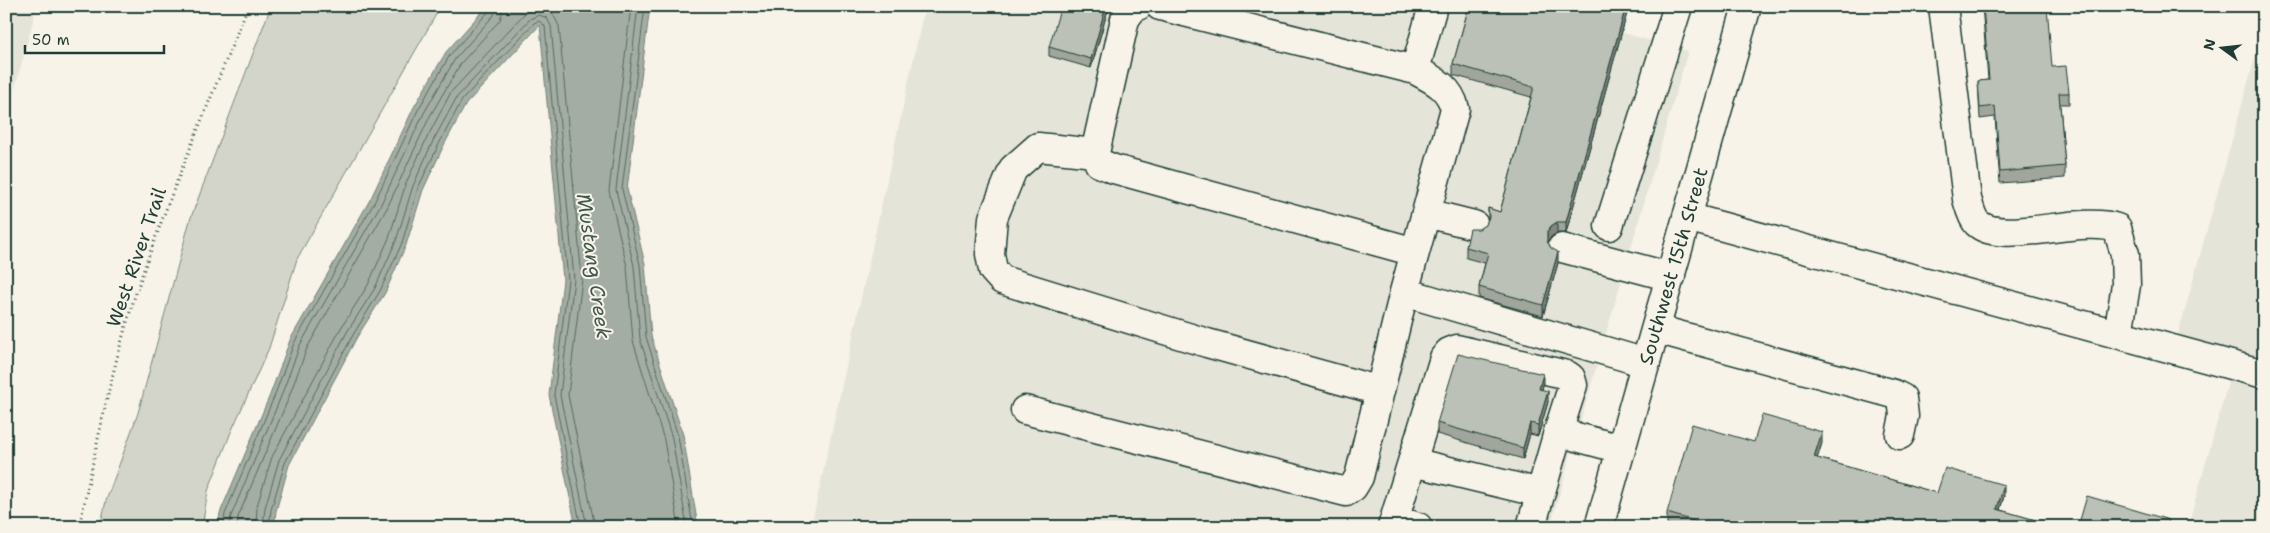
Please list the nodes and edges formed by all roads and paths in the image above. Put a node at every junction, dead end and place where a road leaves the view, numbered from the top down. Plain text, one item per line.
1 (248, 6) edge
2 (1138, 6) edge
3 (1160, 6) edge
4 (1433, 6) edge
5 (1678, 6) edge
6 (1747, 6) edge
7 (1943, 6) edge
8 (1415, 70) junction
9 (1095, 153) junction
10 (1426, 213) junction
11 (1688, 217) junction
12 (1474, 225) dead end
13 (1609, 226) dead end
14 (1562, 248) dead end
15 (1415, 252) junction
16 (1670, 277) junction
17 (1404, 292) junction
18 (1656, 329) junction
19 (2118, 334) junction
20 (1646, 363) junction
21 (2264, 374) edge
22 (1380, 390) junction
23 (1025, 410) dead end
24 (1558, 432) junction
25 (1900, 435) dead end
26 (1622, 449) junction
27 (1412, 462) junction
28 (1541, 493) junction
29 (1402, 524) edge
30 (78, 527) edge
31 (1531, 527) edge
32 (1600, 527) edge

1 - 30 path, West River Trail
2 - 9 main road
3 - 8 main road
4 - 8 main road
5 - 13 main road
6 - 11 main road, Southwest 15th Street
7 - 19 main road
8 - 10 main road
9 - 15 main road
9 - 22 main road
10 - 12 main road
10 - 15 main road
11 - 16 main road, Southwest 15th Street
11 - 19 main road
14 - 16 main road
15 - 17 main road
16 - 18 main road, Southwest 15th Street
17 - 20 main road
17 - 22 main road
18 - 20 main road, Southwest 15th Street
18 - 25 main road
19 - 21 main road
20 - 26 main road, Southwest 15th Street
22 - 23 main road
24 - 26 main road
24 - 27 main road
24 - 28 main road
26 - 32 main road, Southwest 15th Street
27 - 28 main road
27 - 29 main road
28 - 31 main road

